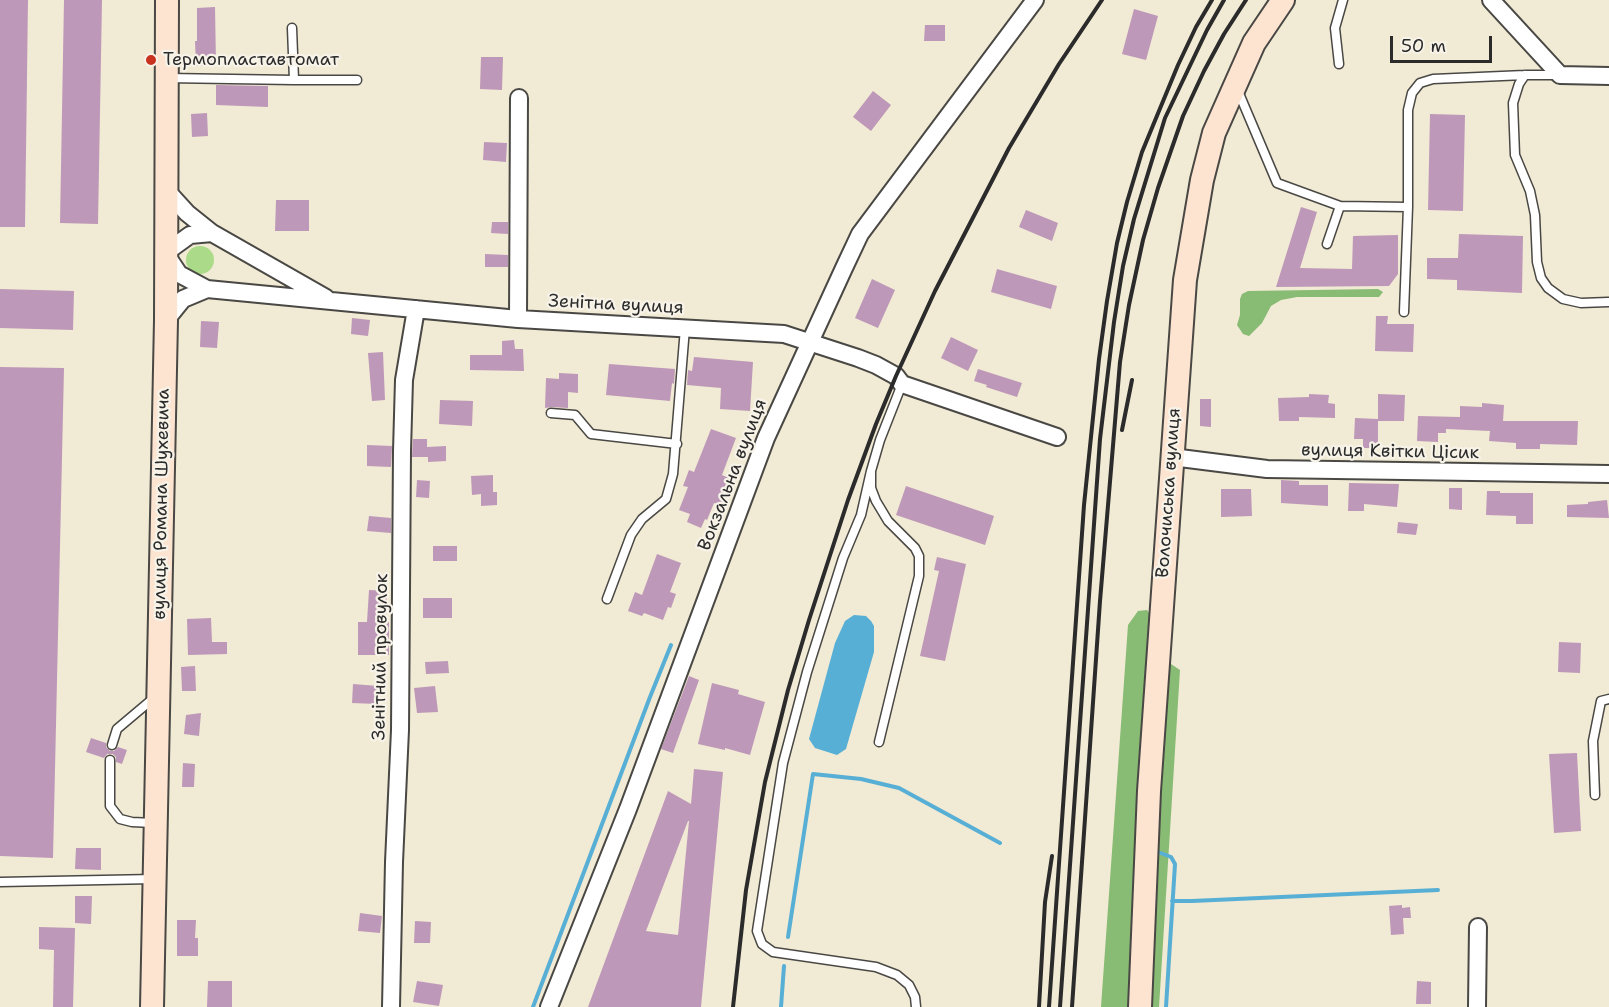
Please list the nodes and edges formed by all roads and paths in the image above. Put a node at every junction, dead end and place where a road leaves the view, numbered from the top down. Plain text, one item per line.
1 (167, 0) edge
2 (1035, 0) edge
3 (1283, 0) edge
4 (1343, 0) edge
5 (1491, 0) edge
6 (292, 28) dead end
7 (1339, 64) dead end
8 (1525, 75) junction
9 (1560, 75) junction
10 (1609, 76) edge
11 (166, 78) junction
12 (357, 80) dead end
13 (294, 81) junction
14 (1235, 85) junction
15 (519, 98) dead end
16 (166, 190) junction
17 (1341, 206) junction
18 (1408, 207) junction
19 (212, 233) junction
20 (1328, 244) dead end
21 (165, 253) junction
22 (207, 289) junction
23 (332, 301) junction
24 (1608, 302) edge
25 (416, 309) junction
26 (1404, 312) dead end
27 (518, 319) junction
28 (166, 320) junction
29 (685, 328) junction
30 (810, 341) junction
31 (902, 384) junction
32 (551, 413) dead end
33 (1058, 437) dead end
34 (676, 444) junction
35 (1172, 457) junction
36 (871, 471) junction
37 (1609, 474) edge
38 (607, 599) dead end
39 (158, 695) junction
40 (1609, 699) edge
41 (879, 742) dead end
42 (112, 745) dead end
43 (110, 760) dead end
44 (1594, 795) dead end
45 (156, 823) junction
46 (155, 879) junction
47 (0, 882) edge
48 (1478, 927) dead end
49 (152, 1007) edge
50 (391, 1007) edge
51 (549, 1007) edge
52 (916, 1007) edge
53 (1140, 1007) edge
54 (1477, 1007) edge

1 - 11 main road, вулиця Романа Шухевича
2 - 30 street, Вокзальна вулиця
3 - 14 main road, Волочиська вулиця
4 - 7 lane
5 - 9 street
6 - 13 lane
8 - 9 lane
8 - 18 lane
8 - 24 lane
9 - 10 street
11 - 13 lane
11 - 16 main road, вулиця Романа Шухевича
12 - 13 lane
14 - 17 lane
14 - 35 main road, Волочиська вулиця
15 - 27 street
16 - 19 street
16 - 21 main road, вулиця Романа Шухевича
17 - 18 lane
17 - 20 lane
18 - 26 lane
19 - 21 street
19 - 23 street
21 - 22 street
21 - 28 main road, вулиця Романа Шухевича
22 - 23 street, Зенітна вулиця
22 - 28 street
23 - 25 street, Зенітна вулиця
25 - 27 street, Зенітна вулиця
25 - 50 street, Зенітний провулок
27 - 29 street, Зенітна вулиця
28 - 39 main road, вулиця Романа Шухевича
29 - 30 street, Зенітна вулиця
29 - 34 lane
30 - 31 street, Зенітна вулиця
30 - 51 street, Вокзальна вулиця
31 - 33 street, Зенітна вулиця
31 - 36 lane
32 - 34 lane
34 - 38 lane
35 - 37 street, вулиця Квітки Цісик
35 - 53 main road, Волочиська вулиця
36 - 41 lane
36 - 52 lane
39 - 42 lane
39 - 45 main road, вулиця Романа Шухевича
40 - 44 lane
43 - 45 lane
45 - 46 main road, вулиця Романа Шухевича
46 - 47 lane
46 - 49 main road, вулиця Романа Шухевича
48 - 54 street

